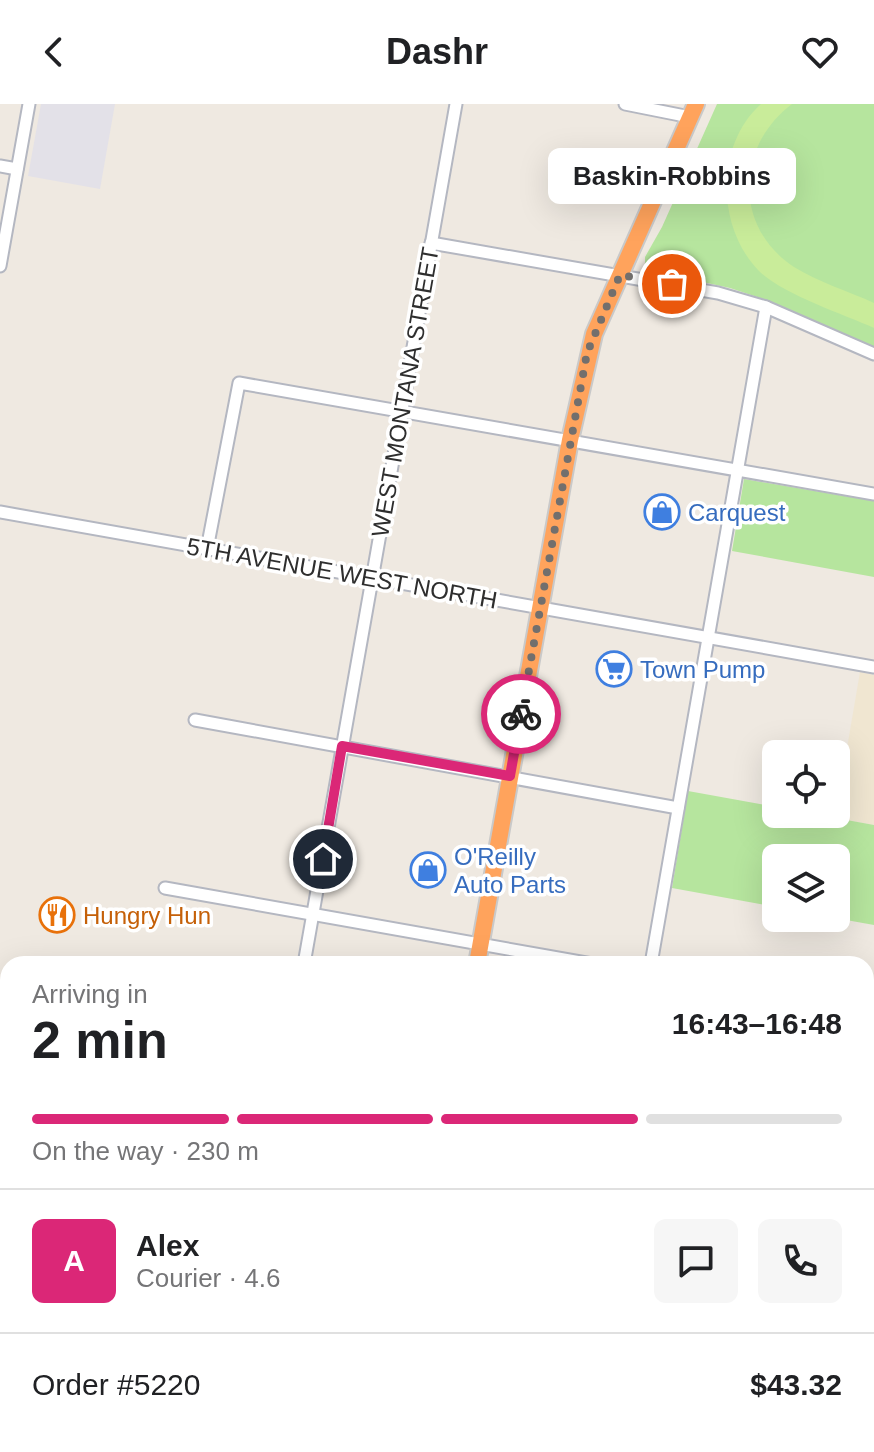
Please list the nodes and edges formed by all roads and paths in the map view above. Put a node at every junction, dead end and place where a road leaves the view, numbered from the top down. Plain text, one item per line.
1 (29, 104) edge
2 (456, 104) edge
3 (625, 104) edge
4 (693, 110) edge
5 (0, 166) edge
6 (17, 169) junction
7 (431, 243) junction
8 (0, 266) edge
9 (620, 275) junction
10 (766, 307) junction
11 (874, 354) edge
12 (402, 410) junction
13 (570, 440) junction
14 (738, 470) junction
15 (874, 494) edge
16 (0, 512) edge
17 (207, 549) junction
18 (372, 578) junction
19 (540, 608) junction
20 (709, 637) junction
21 (874, 667) edge
22 (195, 720) dead end
23 (342, 746) junction
24 (510, 776) junction
25 (678, 808) junction
26 (165, 888) dead end
27 (313, 914) junction
28 (481, 944) junction
29 (305, 956) edge
30 (479, 956) edge
31 (548, 956) edge
32 (652, 956) edge

1 - 6 street
2 - 7 street, WEST MONTANA STREET
3 - 4 street
4 - 9 highway
5 - 6 street
6 - 8 street
7 - 9 street
7 - 12 street, WEST MONTANA STREET
9 - 10 street
9 - 13 highway
10 - 11 street
10 - 14 street
12 - 13 street
12 - 17 street
12 - 18 street, WEST MONTANA STREET
13 - 14 street
13 - 19 highway
14 - 15 street
14 - 20 street
16 - 17 street, 5TH AVENUE WEST NORTH
17 - 18 street, 5TH AVENUE WEST NORTH
18 - 19 street, 5TH AVENUE WEST NORTH
18 - 23 street, WEST MONTANA STREET
19 - 20 street, 5TH AVENUE WEST NORTH
19 - 24 highway
20 - 21 street, 5TH AVENUE WEST NORTH
20 - 25 street
22 - 23 street
23 - 24 street
23 - 27 street, WEST MONTANA STREET
24 - 25 street
24 - 28 highway
25 - 32 street
26 - 27 street
27 - 28 street
27 - 29 street, WEST MONTANA STREET
28 - 30 highway
28 - 31 street

